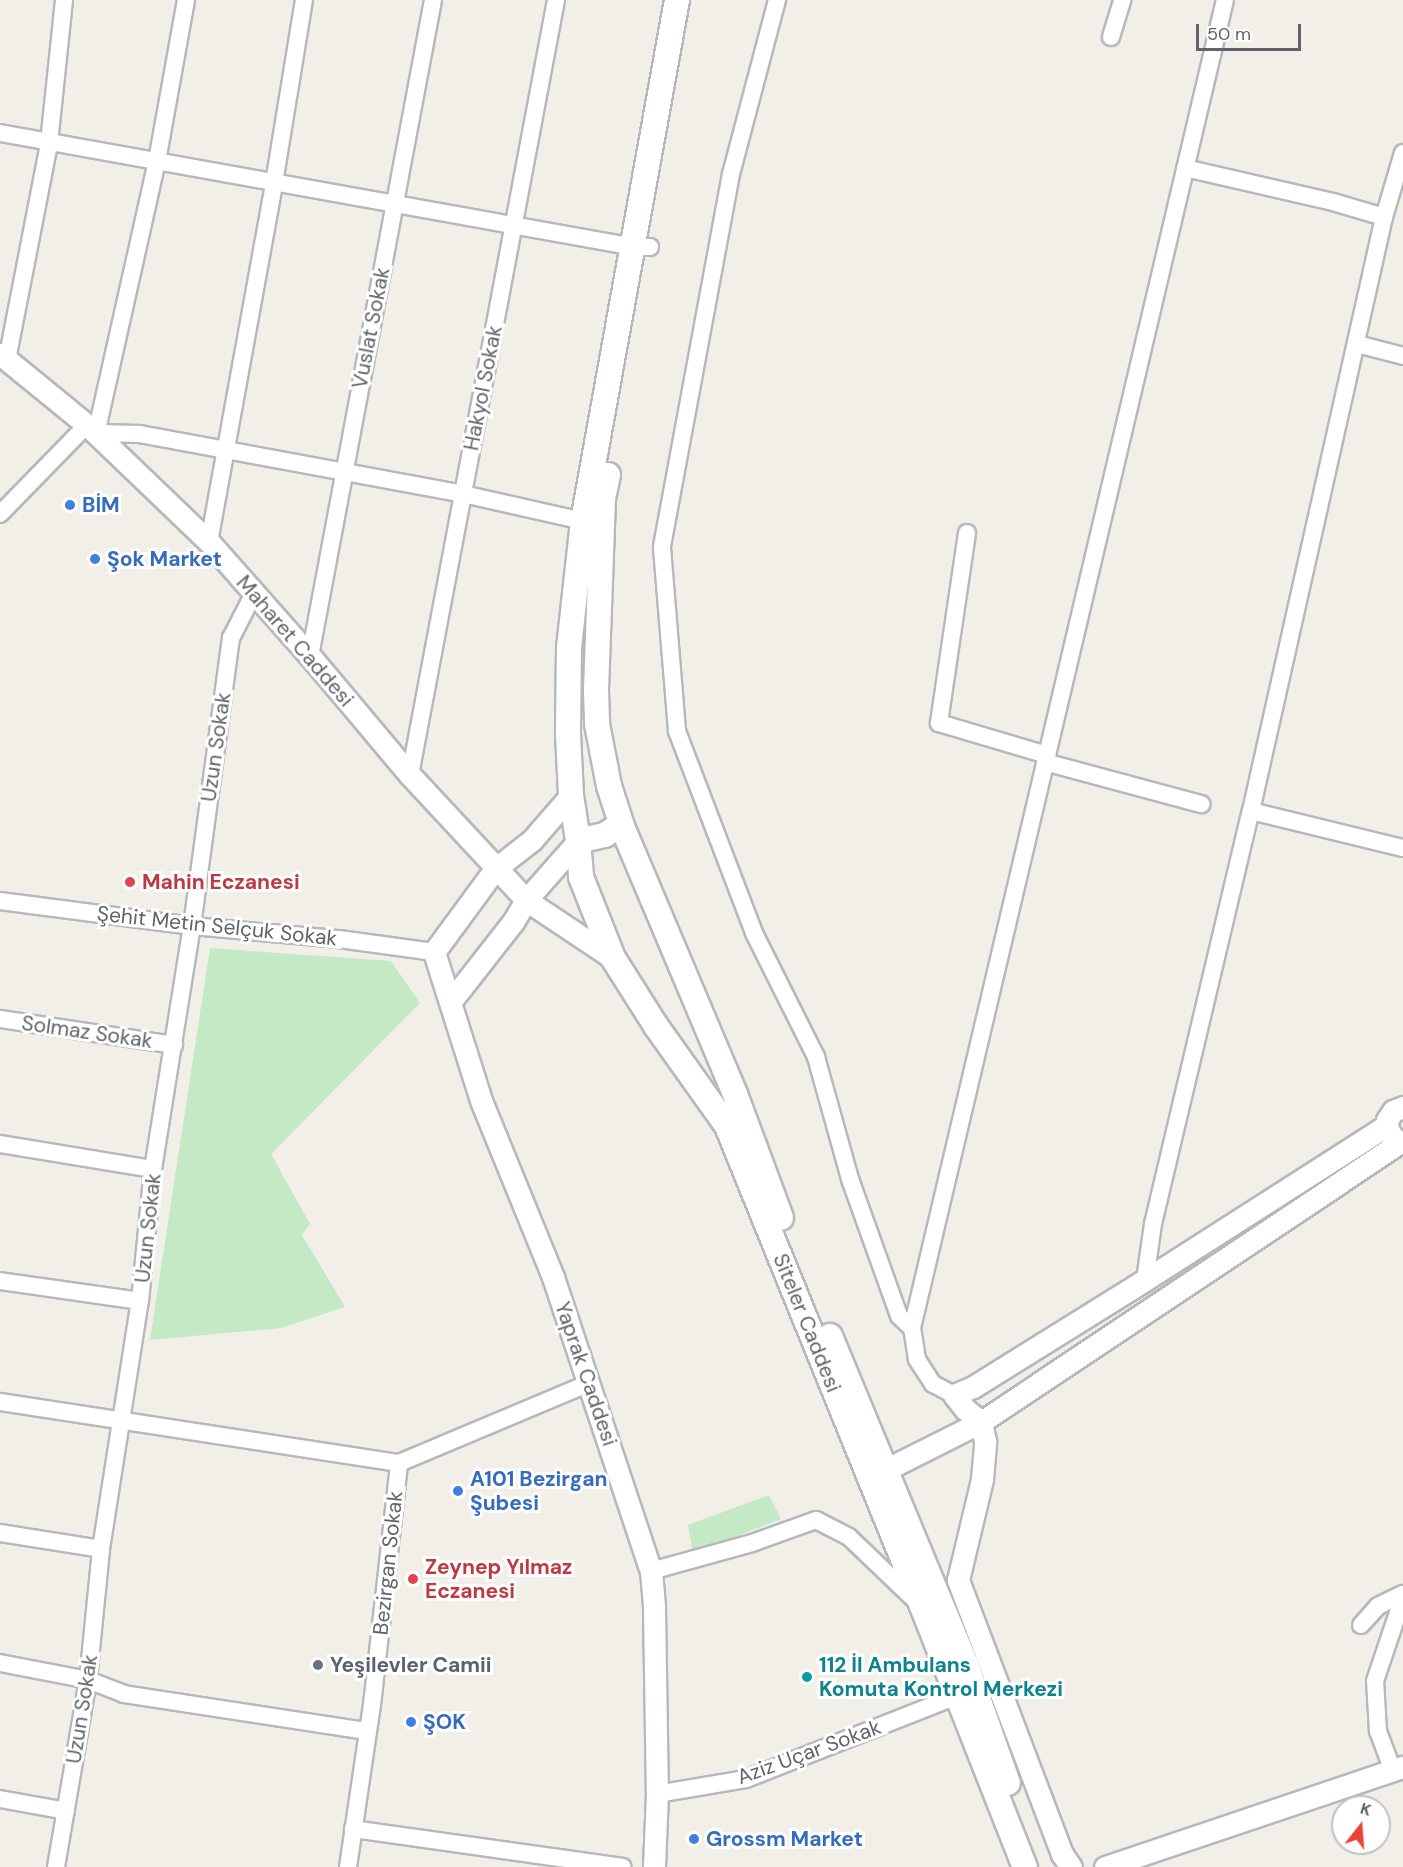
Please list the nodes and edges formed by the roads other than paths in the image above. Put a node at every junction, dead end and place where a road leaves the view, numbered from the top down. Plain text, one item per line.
1 (64, 0) edge
2 (186, 0) edge
3 (304, 0) edge
4 (433, 0) edge
5 (556, 0) edge
6 (677, 0) edge
7 (693, 0) edge
8 (777, 0) edge
9 (1122, 0) edge
10 (1225, 0) edge
11 (1112, 37) dead end
12 (0, 133) edge
13 (49, 143) junction
14 (1403, 153) edge
15 (157, 161) junction
16 (1185, 168) junction
17 (274, 183) junction
18 (394, 203) junction
19 (1384, 217) junction
20 (514, 226) junction
21 (642, 247) junction
22 (1357, 344) junction
23 (1403, 356) edge
24 (4, 357) edge
25 (92, 429) junction
26 (225, 449) junction
27 (344, 471) junction
28 (463, 494) junction
29 (0, 514) edge
30 (583, 521) junction
31 (967, 533) dead end
32 (208, 542) junction
33 (254, 593) junction
34 (310, 656) junction
35 (1046, 759) junction
36 (410, 775) junction
37 (609, 786) junction
38 (570, 795) junction
39 (1201, 804) dead end
40 (1251, 811) junction
41 (621, 824) junction
42 (578, 841) junction
43 (1403, 848) edge
44 (495, 869) junction
45 (526, 900) junction
46 (0, 901) edge
47 (192, 926) junction
48 (434, 952) junction
49 (613, 958) junction
50 (451, 1001) junction
51 (0, 1019) edge
52 (174, 1045) junction
53 (1402, 1105) edge
54 (1387, 1125) junction
55 (1403, 1141) edge
56 (0, 1144) edge
57 (153, 1170) junction
58 (1145, 1280) junction
59 (0, 1281) edge
60 (140, 1301) junction
61 (912, 1328) junction
62 (589, 1383) junction
63 (954, 1395) junction
64 (0, 1402) edge
65 (119, 1422) junction
66 (981, 1422) junction
67 (399, 1463) junction
68 (887, 1469) junction
69 (0, 1533) edge
70 (102, 1549) junction
71 (651, 1571) junction
72 (1402, 1604) edge
73 (922, 1606) junction
74 (1361, 1625) dead end
75 (0, 1663) edge
76 (88, 1680) junction
77 (957, 1696) junction
78 (367, 1731) junction
79 (1398, 1769) edge
80 (657, 1794) junction
81 (0, 1799) edge
82 (66, 1811) junction
83 (353, 1829) junction
84 (56, 1867) edge
85 (348, 1867) edge
86 (622, 1867) edge
87 (654, 1867) edge
88 (1025, 1867) edge
89 (1038, 1867) edge
90 (1071, 1867) edge
91 (1105, 1867) edge

1 - 13 street
2 - 15 street
3 - 17 street
4 - 18 street, Vuslat Sokak
5 - 20 street, Hakyol Sokak
6 - 21 main road
7 - 21 main road
8 - 61 street
9 - 11 street
10 - 16 street
12 - 13 street
13 - 15 street
13 - 24 street
14 - 19 street
15 - 17 street
15 - 25 street
16 - 19 street
16 - 35 street
17 - 18 street
17 - 26 street
18 - 20 street
18 - 27 street, Vuslat Sokak
19 - 22 street
20 - 21 street
20 - 28 street, Hakyol Sokak
21 - 30 main road, Siteler Caddesi
21 - 37 main road, Siteler Caddesi
22 - 23 street
22 - 40 street
24 - 25 street, Maharet Caddesi
25 - 26 street
25 - 29 street
25 - 32 street, Maharet Caddesi
26 - 27 street
26 - 32 street
27 - 28 street
27 - 34 street, Vuslat Sokak
28 - 30 street
28 - 36 street, Hakyol Sokak
30 - 38 main road, Siteler Caddesi
31 - 35 street
32 - 33 street, Maharet Caddesi
33 - 34 street, Maharet Caddesi
33 - 47 street, Uzun Sokak
34 - 36 street, Maharet Caddesi
35 - 39 street
35 - 61 street
36 - 44 street, Maharet Caddesi
37 - 38 main road
37 - 41 main road, Siteler Caddesi
38 - 42 main road, Siteler Caddesi
38 - 44 street
40 - 43 street
40 - 58 street
41 - 42 main road
41 - 68 main road, Siteler Caddesi
42 - 45 street
42 - 49 main road, Siteler Caddesi
44 - 45 street
44 - 48 street
45 - 49 street
45 - 50 street
46 - 47 street, Şehit Metin Selçuk Sokak
47 - 48 street, Şehit Metin Selçuk Sokak
47 - 52 street, Uzun Sokak
48 - 50 street, Yaprak Caddesi
49 - 73 main road, Siteler Caddesi
50 - 62 street, Yaprak Caddesi
51 - 52 street, Solmaz Sokak
52 - 57 street, Uzun Sokak
53 - 54 street
54 - 55 street
54 - 58 street
55 - 66 street
56 - 57 street
57 - 60 street, Uzun Sokak
58 - 63 street
59 - 60 street
60 - 65 street, Uzun Sokak
61 - 63 street
62 - 67 street, Bezirgan Sokak
62 - 71 street, Yaprak Caddesi
63 - 66 street
64 - 65 street
65 - 67 street
65 - 70 street, Uzun Sokak
66 - 68 street
66 - 90 street
67 - 78 street, Bezirgan Sokak
68 - 89 main road, Siteler Caddesi
69 - 70 street
70 - 76 street, Uzun Sokak
71 - 73 street
71 - 80 street, Yaprak Caddesi
72 - 74 street
72 - 79 street
73 - 77 main road, Siteler Caddesi
75 - 76 street
76 - 78 street
76 - 82 street, Uzun Sokak
77 - 80 street, Aziz Uçar Sokak
77 - 88 main road, Siteler Caddesi
78 - 83 street, Bezirgan Sokak
79 - 91 street
80 - 87 street, Yaprak Caddesi
81 - 82 street
82 - 84 street, Uzun Sokak
83 - 85 street, Bezirgan Sokak
83 - 86 street

